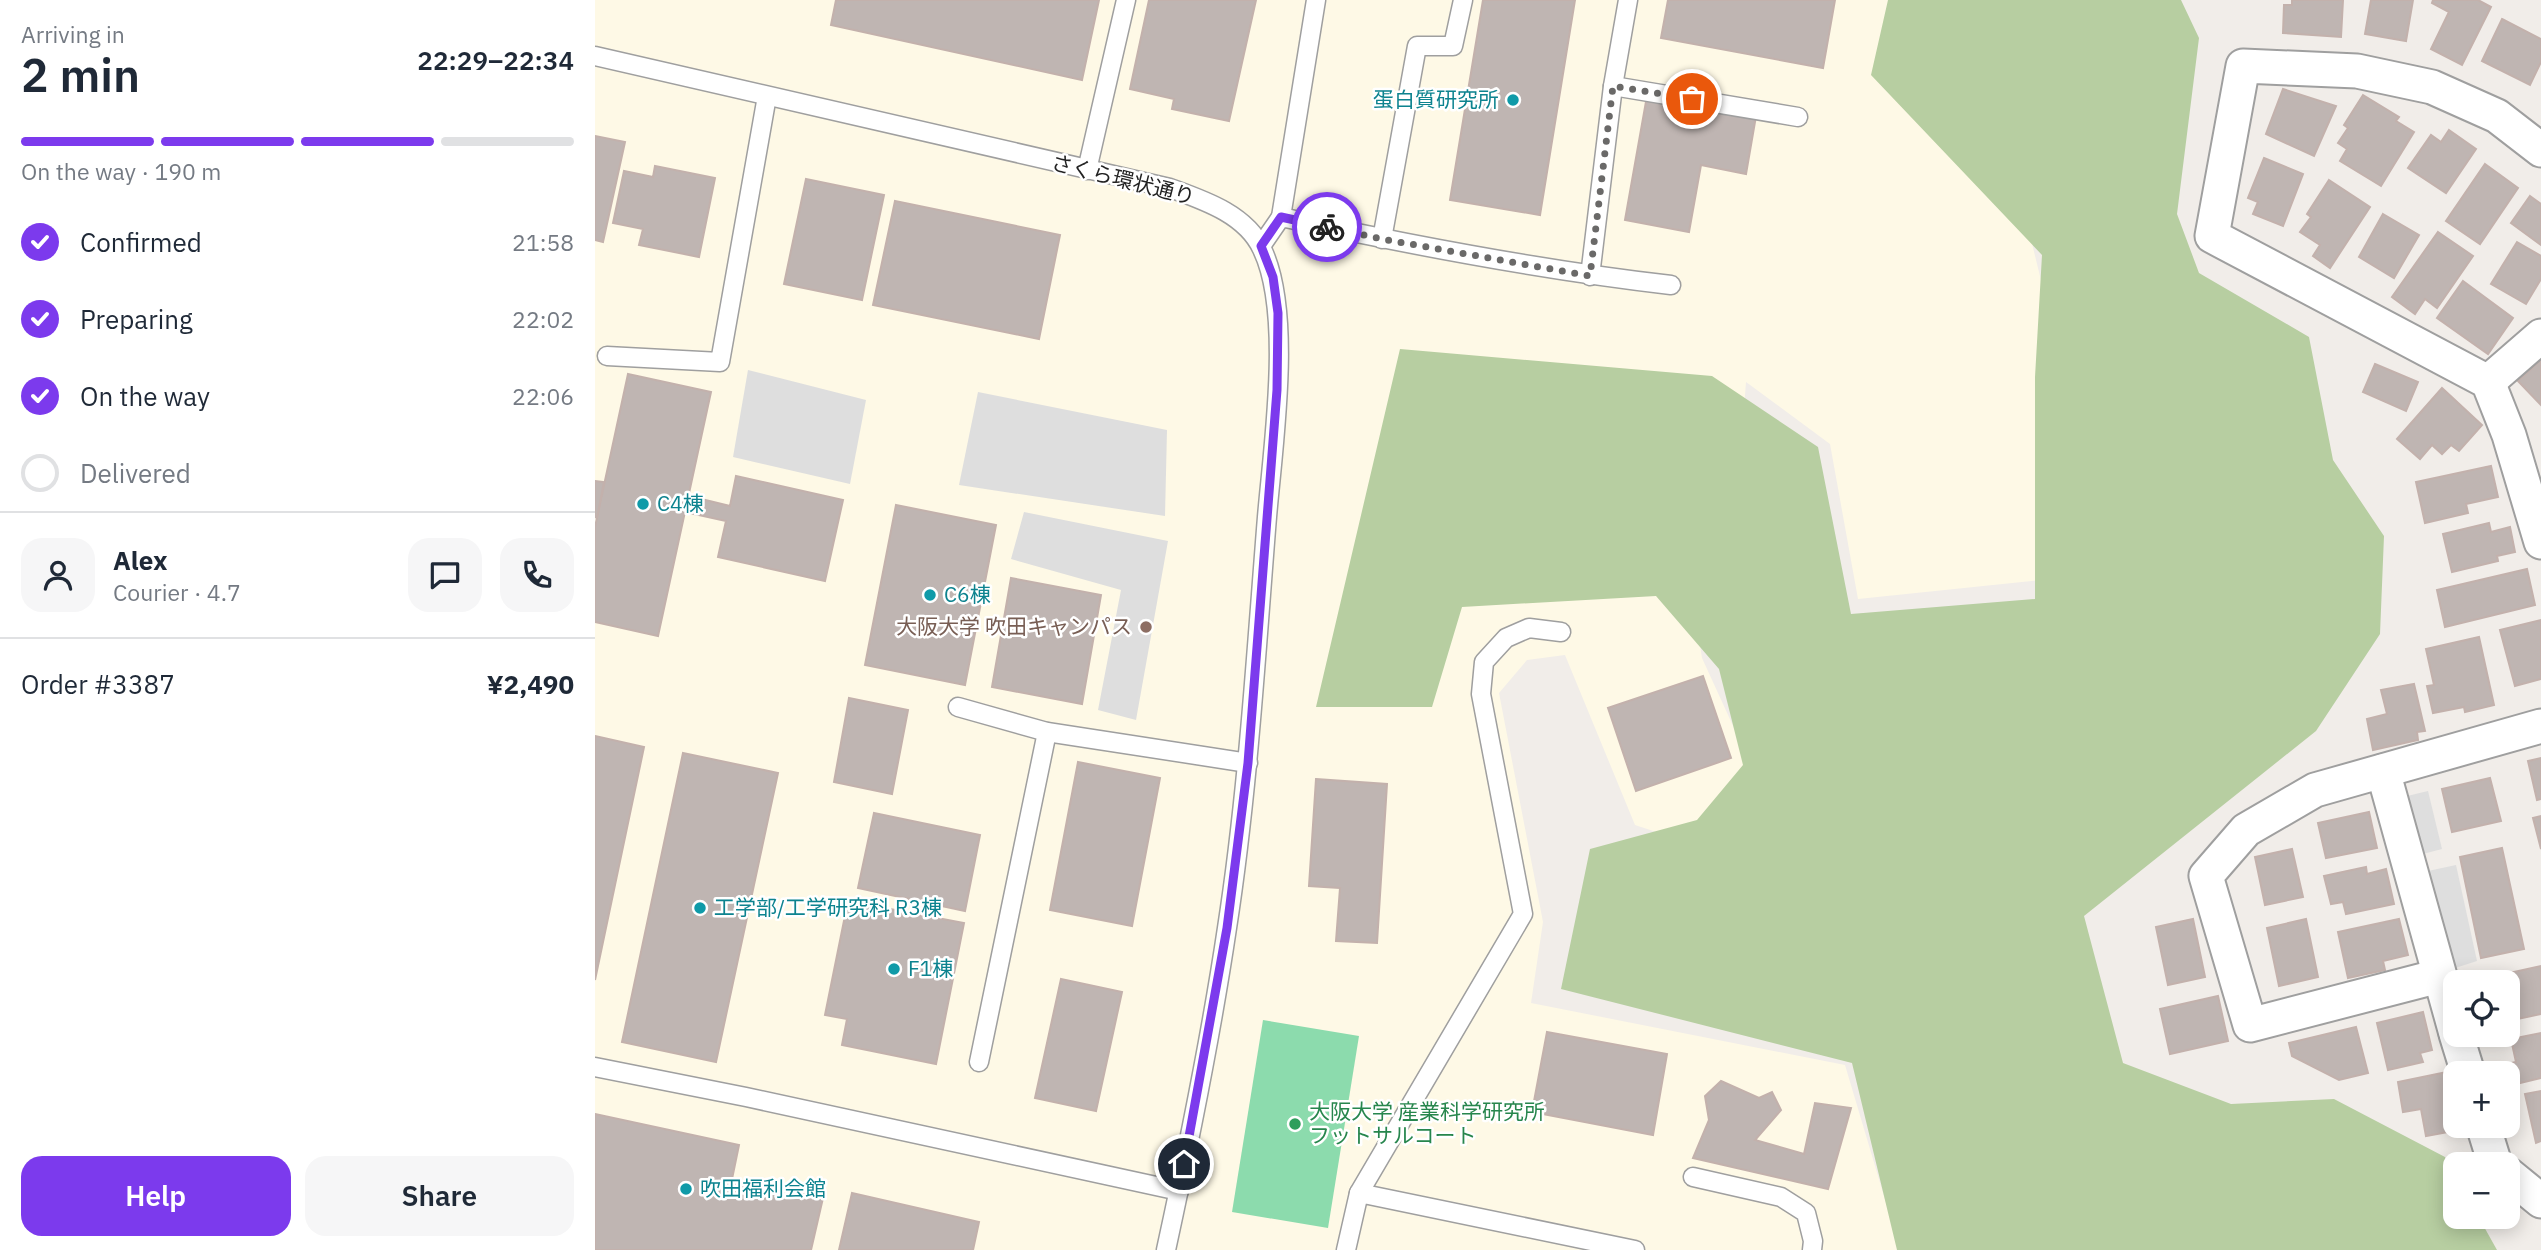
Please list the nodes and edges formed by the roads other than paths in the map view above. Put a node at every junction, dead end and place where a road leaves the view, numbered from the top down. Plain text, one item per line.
1 (1126, 0) edge
2 (1316, 0) edge
3 (1463, 0) edge
4 (1628, 0) edge
5 (595, 56) edge
6 (1613, 86) junction
7 (767, 96) junction
8 (1798, 117) dead end
9 (2541, 150) edge
10 (1087, 170) junction
11 (1281, 217) junction
12 (1382, 239) junction
13 (1261, 246) junction
14 (1590, 276) junction
15 (1671, 285) dead end
16 (2541, 336) edge
17 (607, 356) dead end
18 (2488, 382) junction
19 (2541, 542) edge
20 (1561, 632) dead end
21 (958, 707) dead end
22 (2541, 726) edge
23 (1047, 732) junction
24 (1248, 763) junction
25 (2382, 771) junction
26 (2439, 976) junction
27 (2443, 989) edge
28 (979, 1062) dead end
29 (595, 1067) edge
30 (1693, 1177) dead end
31 (2520, 1184) edge
32 (1179, 1191) junction
33 (1359, 1193) junction
34 (2541, 1201) edge
35 (1167, 1250) edge
36 (1346, 1250) edge
37 (1635, 1250) edge
38 (1812, 1250) edge

1 - 10 lane
2 - 11 lane
3 - 12 lane
4 - 6 lane
5 - 7 lane, さくら環状通り
6 - 8 lane
6 - 14 lane
7 - 10 lane, さくら環状通り
7 - 17 lane
9 - 18 street
10 - 13 lane, さくら環状通り
11 - 12 lane
11 - 13 lane
12 - 14 lane
13 - 24 lane, さくら環状通り
14 - 15 lane
16 - 18 street
18 - 19 street
20 - 33 lane
21 - 23 lane
22 - 25 street
23 - 24 lane
23 - 28 lane
24 - 32 lane, さくら環状通り
25 - 26 street
25 - 26 street
26 - 27 street
29 - 32 lane
30 - 38 lane
31 - 34 street
32 - 35 lane, さくら環状通り
33 - 36 lane
33 - 37 lane

